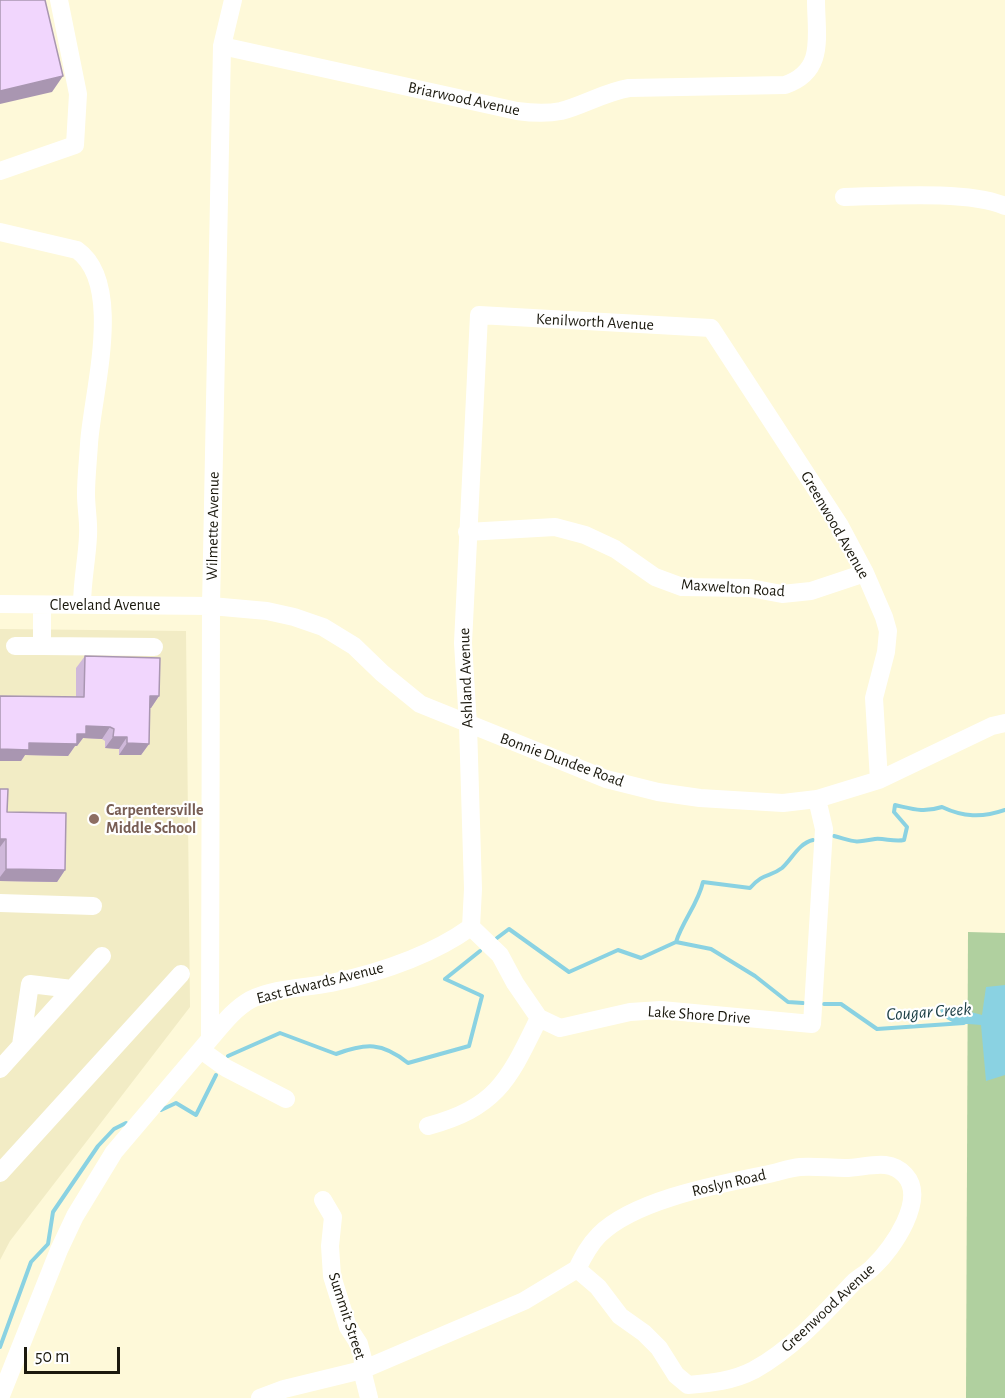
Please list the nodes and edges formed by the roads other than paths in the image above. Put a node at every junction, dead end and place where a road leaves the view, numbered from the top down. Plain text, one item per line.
1 (59, 0) edge
2 (233, 0) edge
3 (816, 0) edge
4 (222, 46) junction
5 (0, 171) edge
6 (844, 197) dead end
7 (1005, 206) edge
8 (0, 232) edge
9 (479, 315) joint
10 (711, 328) joint
11 (467, 532) junction
12 (866, 573) junction
13 (0, 604) edge
14 (42, 604) junction
15 (82, 604) junction
16 (211, 606) junction
17 (15, 646) dead end
18 (42, 646) junction
19 (154, 647) dead end
20 (1005, 723) edge
21 (468, 725) junction
22 (879, 780) junction
23 (818, 798) junction
24 (0, 903) edge
25 (93, 906) dead end
26 (471, 927) junction
27 (102, 956) dead end
28 (181, 974) dead end
29 (72, 989) junction
30 (539, 1018) junction
31 (206, 1044) junction
32 (21, 1045) junction
33 (0, 1069) edge
34 (286, 1099) dead end
35 (428, 1126) dead end
36 (0, 1173) edge
37 (906, 1176) joint
38 (323, 1200) dead end
39 (577, 1269) junction
40 (362, 1370) junction
41 (687, 1391) edge
42 (7, 1396) edge
43 (260, 1398) edge
44 (369, 1398) edge

1 - 5 street
2 - 4 street, Wilmette Avenue
3 - 4 street, Briarwood Avenue
4 - 16 street, Wilmette Avenue
6 - 7 street
8 - 15 street
9 - 10 street, Kenilworth Avenue
9 - 11 street, Ashland Avenue
10 - 12 street, Greenwood Avenue
11 - 12 street, Maxwelton Road
11 - 21 street, Ashland Avenue
12 - 22 street, Greenwood Avenue
13 - 14 street, Cleveland Avenue
14 - 15 street, Cleveland Avenue
14 - 18 street
15 - 16 street, Cleveland Avenue
16 - 21 street, Bonnie Dundee Road
16 - 31 street, Wilmette Avenue
17 - 18 street
18 - 19 street
20 - 22 street, Bonnie Dundee Road
21 - 23 street, Bonnie Dundee Road
21 - 26 street, Ashland Avenue
22 - 23 street, Bonnie Dundee Road
23 - 30 street, Lake Shore Drive
24 - 25 street
26 - 30 street
26 - 31 street, East Edwards Avenue
27 - 29 street
28 - 36 street
29 - 32 street
29 - 32 street
30 - 35 street
31 - 34 street
31 - 42 street, East Edwards Avenue
32 - 33 street
37 - 39 street, Roslyn Road
37 - 41 street, Greenwood Avenue
38 - 40 street, Summit Street
39 - 40 street, Roslyn Road
39 - 41 street
40 - 43 street, Roslyn Road
40 - 44 street, Summit Street

